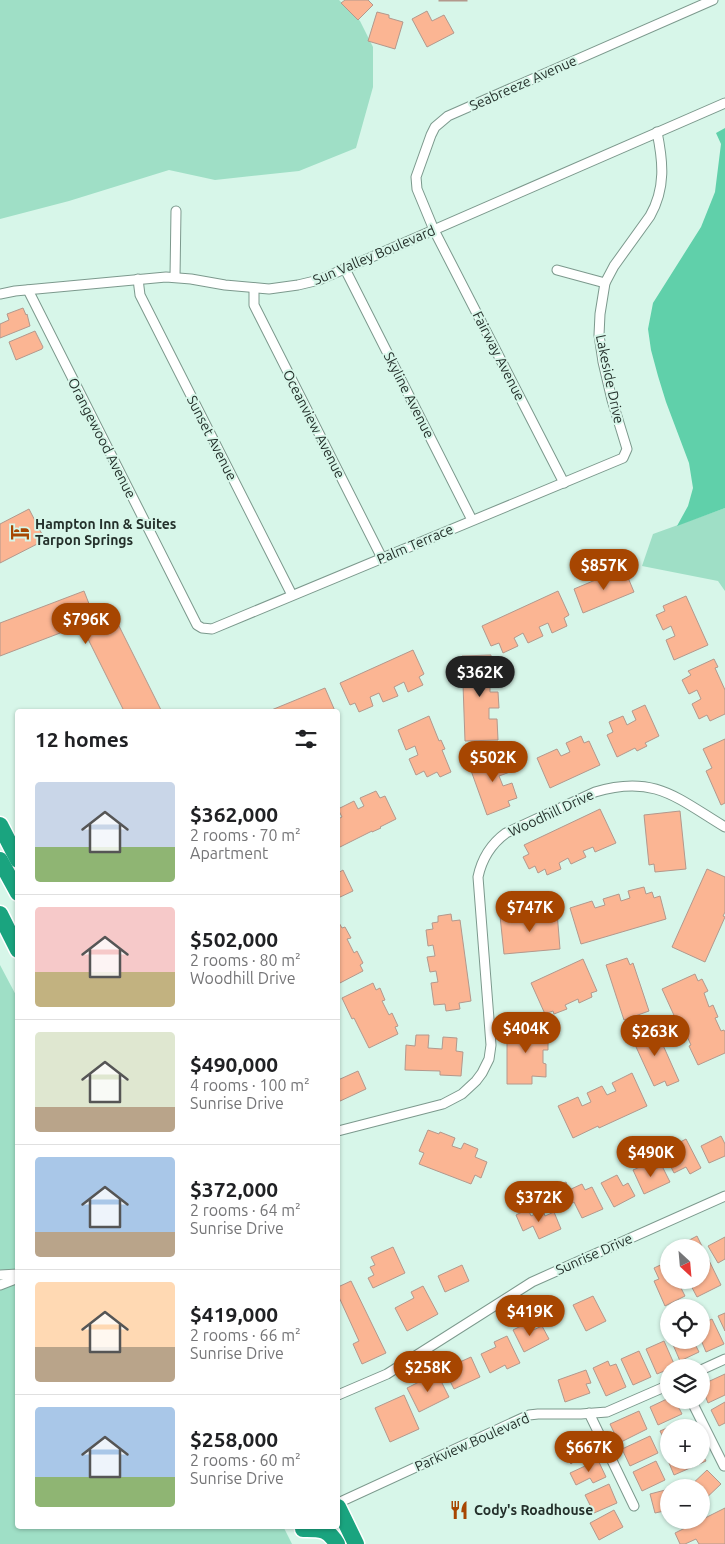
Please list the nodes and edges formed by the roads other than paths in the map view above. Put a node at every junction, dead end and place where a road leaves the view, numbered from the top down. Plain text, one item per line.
1 (713, 0) edge
2 (725, 103) edge
3 (658, 132) junction
4 (176, 211) dead end
5 (434, 230) junction
6 (345, 269) junction
7 (558, 270) dead end
8 (175, 277) junction
9 (138, 279) junction
10 (606, 283) junction
11 (254, 288) junction
12 (28, 290) junction
13 (0, 294) edge
14 (620, 461) joint
15 (564, 483) junction
16 (472, 520) junction
17 (382, 558) junction
18 (292, 595) junction
19 (212, 628) joint
20 (0, 824) edge
21 (725, 827) edge
22 (15, 854) edge
23 (0, 860) edge
24 (15, 888) edge
25 (0, 914) edge
26 (15, 944) edge
27 (340, 1130) edge
28 (725, 1196) edge
29 (15, 1274) edge
30 (0, 1275) edge
31 (15, 1279) edge
32 (0, 1285) edge
33 (725, 1359) edge
34 (710, 1366) edge
35 (660, 1388) edge
36 (340, 1394) edge
37 (696, 1409) edge
38 (589, 1413) junction
39 (724, 1466) edge
40 (340, 1502) edge
41 (634, 1506) dead end
42 (340, 1511) edge
43 (304, 1529) edge
44 (322, 1529) edge
45 (311, 1544) edge
46 (337, 1544) edge
47 (356, 1544) edge

1 - 5 street, Seabreeze Avenue
2 - 3 street, Sun Valley Boulevard
3 - 5 street, Sun Valley Boulevard
3 - 10 street, Lakeside Drive
4 - 8 street
5 - 6 street, Sun Valley Boulevard
5 - 15 street, Fairway Avenue
6 - 11 street, Sun Valley Boulevard
6 - 16 street, Skyline Avenue
7 - 10 street
8 - 9 street, Sun Valley Boulevard
8 - 11 street, Sun Valley Boulevard
9 - 12 street, Sun Valley Boulevard
9 - 18 street, Sunset Avenue
10 - 14 street, Lakeside Drive
11 - 17 street, Oceanview Avenue
12 - 13 street, Sun Valley Boulevard
12 - 19 street, Orangewood Avenue
14 - 15 street, Palm Terrace
15 - 16 street, Palm Terrace
16 - 17 street, Palm Terrace
17 - 18 street, Palm Terrace
18 - 19 street, Palm Terrace
20 - 22 highway
21 - 27 street, Woodhill Drive
23 - 24 highway
25 - 26 highway
28 - 36 street, Sunrise Drive
29 - 30 street
31 - 32 street
33 - 34 street
35 - 38 street, Parkview Boulevard
37 - 39 street
38 - 40 street, Parkview Boulevard
38 - 41 street
42 - 47 highway
43 - 45 highway
44 - 46 highway

